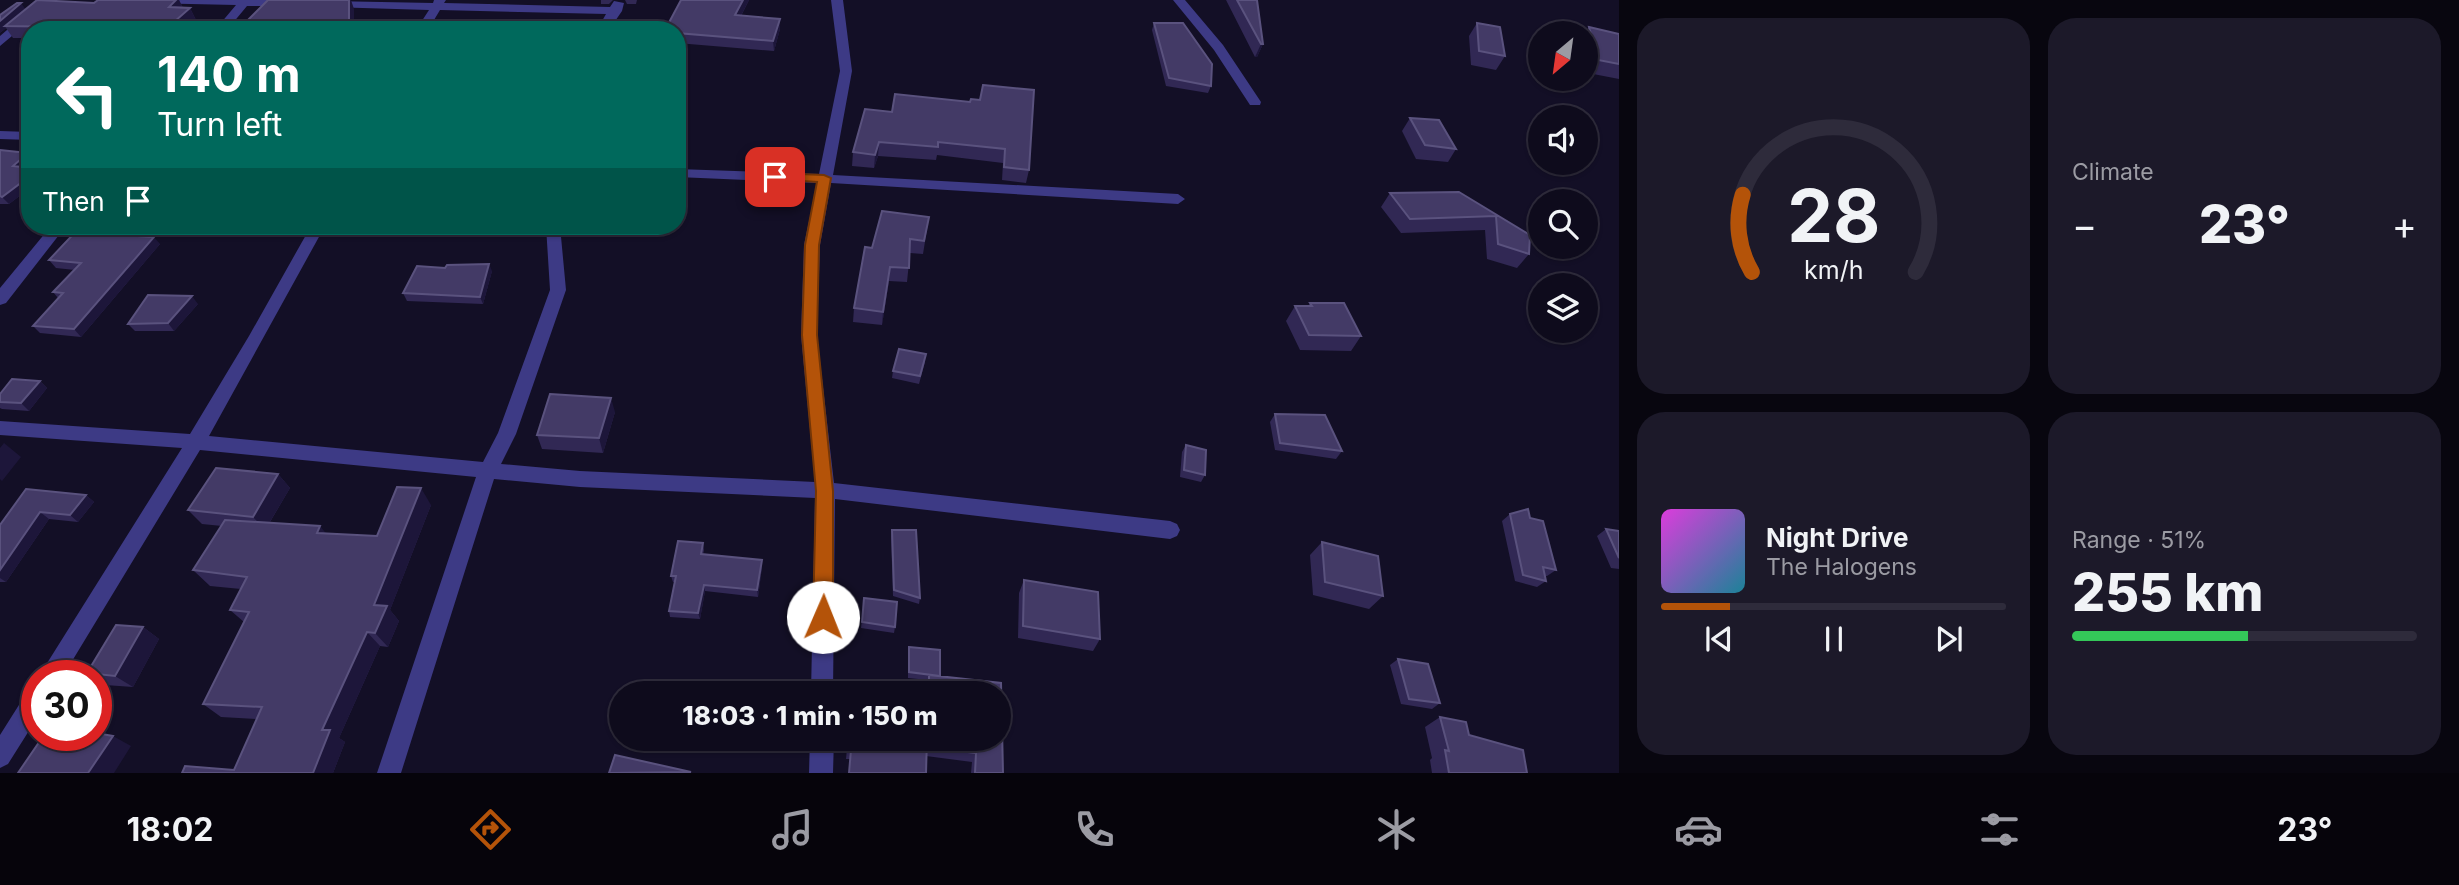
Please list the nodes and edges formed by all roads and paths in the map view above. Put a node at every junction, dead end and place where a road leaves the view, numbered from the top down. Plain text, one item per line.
1 (49, 0) edge
2 (144, 0) edge
3 (837, 0) edge
4 (1179, 0) edge
5 (244, 1) edge
6 (439, 2) edge
7 (299, 3) edge
8 (313, 4) edge
9 (618, 6) edge
10 (24, 21) edge
11 (228, 21) edge
12 (427, 21) edge
13 (609, 21) edge
14 (21, 24) edge
15 (0, 42) edge
16 (1255, 102) dead end
17 (0, 135) edge
18 (21, 136) edge
19 (686, 173) edge
20 (824, 178) junction
21 (1178, 199) dead end
22 (52, 235) edge
23 (313, 235) edge
24 (554, 235) edge
25 (0, 299) edge
26 (0, 428) edge
27 (196, 443) junction
28 (487, 472) junction
29 (825, 491) junction
30 (1170, 530) dead end
31 (60, 660) edge
32 (822, 681) edge
33 (21, 723) edge
34 (822, 751) edge
35 (0, 756) edge
36 (389, 773) edge
37 (821, 773) edge

1 - 10 street
2 - 5 street
3 - 20 street
4 - 16 street
5 - 7 street
5 - 11 street
6 - 8 street
6 - 9 street
6 - 12 street
9 - 13 street
14 - 15 street
17 - 18 street
19 - 20 street
20 - 21 street
20 - 29 street
22 - 25 street
23 - 27 street
24 - 28 street
26 - 27 street
27 - 28 street
27 - 31 street
28 - 29 street
28 - 36 street
29 - 30 street
29 - 32 street
33 - 35 street
34 - 37 street

